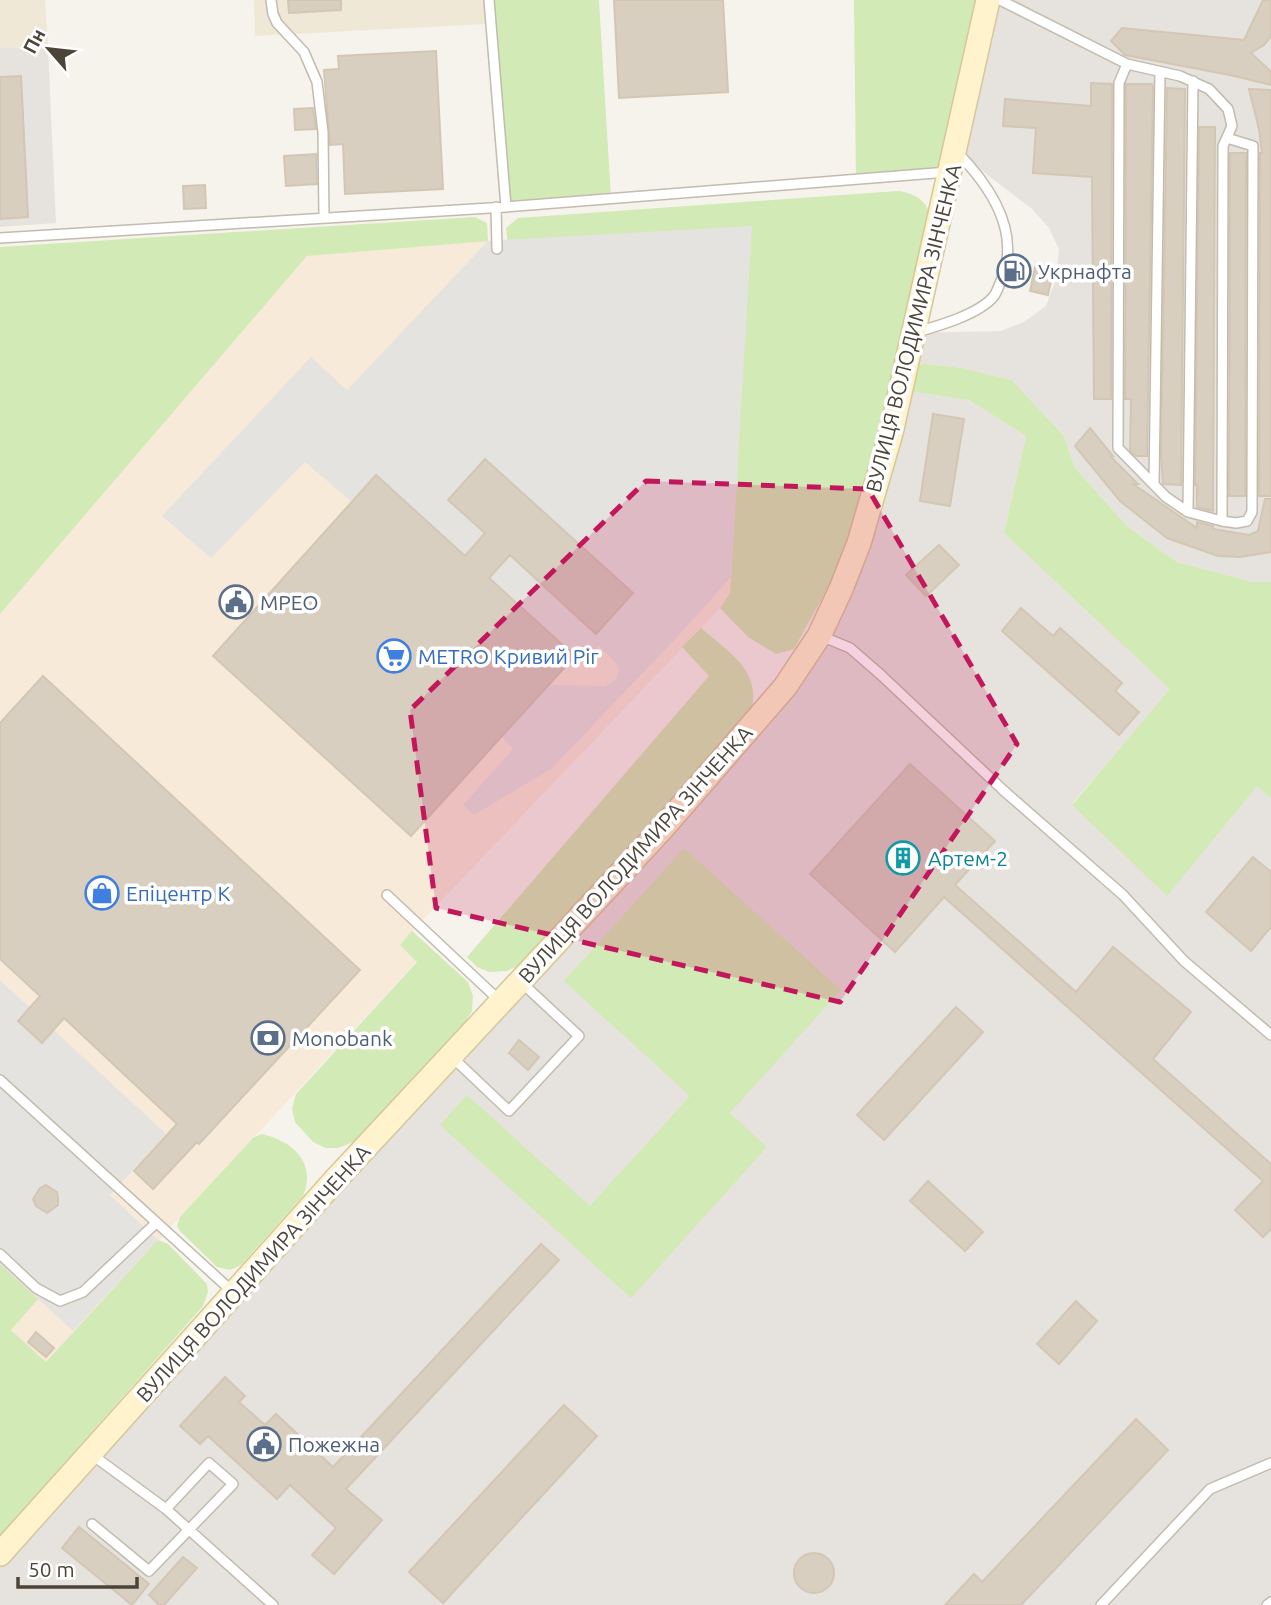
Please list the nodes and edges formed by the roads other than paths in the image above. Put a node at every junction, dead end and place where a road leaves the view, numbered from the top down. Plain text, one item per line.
1 (271, 0) edge
2 (489, 0) edge
3 (989, 0) edge
4 (999, 0) edge
5 (1126, 64) junction
6 (1160, 72) junction
7 (1193, 82) junction
8 (1227, 138) junction
9 (953, 161) junction
10 (501, 207) junction
11 (324, 218) junction
12 (0, 238) edge
13 (497, 250) dead end
14 (913, 334) junction
15 (1154, 485) junction
16 (1188, 512) junction
17 (1222, 521) junction
18 (819, 636) junction
19 (387, 895) dead end
20 (521, 982) junction
21 (502, 1003) junction
22 (1271, 1035) edge
23 (452, 1057) junction
24 (0, 1080) edge
25 (156, 1223) junction
26 (0, 1254) edge
27 (235, 1294) junction
28 (90, 1453) junction
29 (1271, 1463) edge
30 (166, 1509) junction
31 (92, 1524) dead end
32 (190, 1529) junction
33 (0, 1555) edge
34 (273, 1605) edge
35 (1101, 1605) edge

1 - 11 lane
2 - 10 lane
3 - 9 main road, ВУЛИЦЯ ВОЛОДИМИРА ЗІНЧЕНКА
4 - 5 lane
5 - 6 lane
5 - 15 lane
6 - 7 lane
6 - 15 lane
7 - 8 lane
7 - 16 lane
8 - 17 lane
8 - 17 lane
9 - 10 lane
9 - 14 main road, ВУЛИЦЯ ВОЛОДИМИРА ЗІНЧЕНКА
9 - 14 lane
10 - 11 lane
10 - 13 lane
11 - 12 lane
14 - 18 main road, ВУЛИЦЯ ВОЛОДИМИРА ЗІНЧЕНКА
15 - 16 lane
16 - 17 lane
18 - 20 main road, ВУЛИЦЯ ВОЛОДИМИРА ЗІНЧЕНКА
18 - 22 lane
19 - 21 lane
20 - 21 main road, ВУЛИЦЯ ВОЛОДИМИРА ЗІНЧЕНКА
20 - 23 lane
21 - 23 main road, ВУЛИЦЯ ВОЛОДИМИРА ЗІНЧЕНКА
23 - 27 main road, ВУЛИЦЯ ВОЛОДИМИРА ЗІНЧЕНКА
24 - 25 lane
25 - 26 lane
25 - 27 lane
27 - 28 main road, ВУЛИЦЯ ВОЛОДИМИРА ЗІНЧЕНКА
28 - 30 lane
28 - 33 main road, ВУЛИЦЯ ВОЛОДИМИРА ЗІНЧЕНКА
29 - 35 lane
30 - 32 lane
30 - 32 lane
31 - 32 lane
32 - 34 lane

